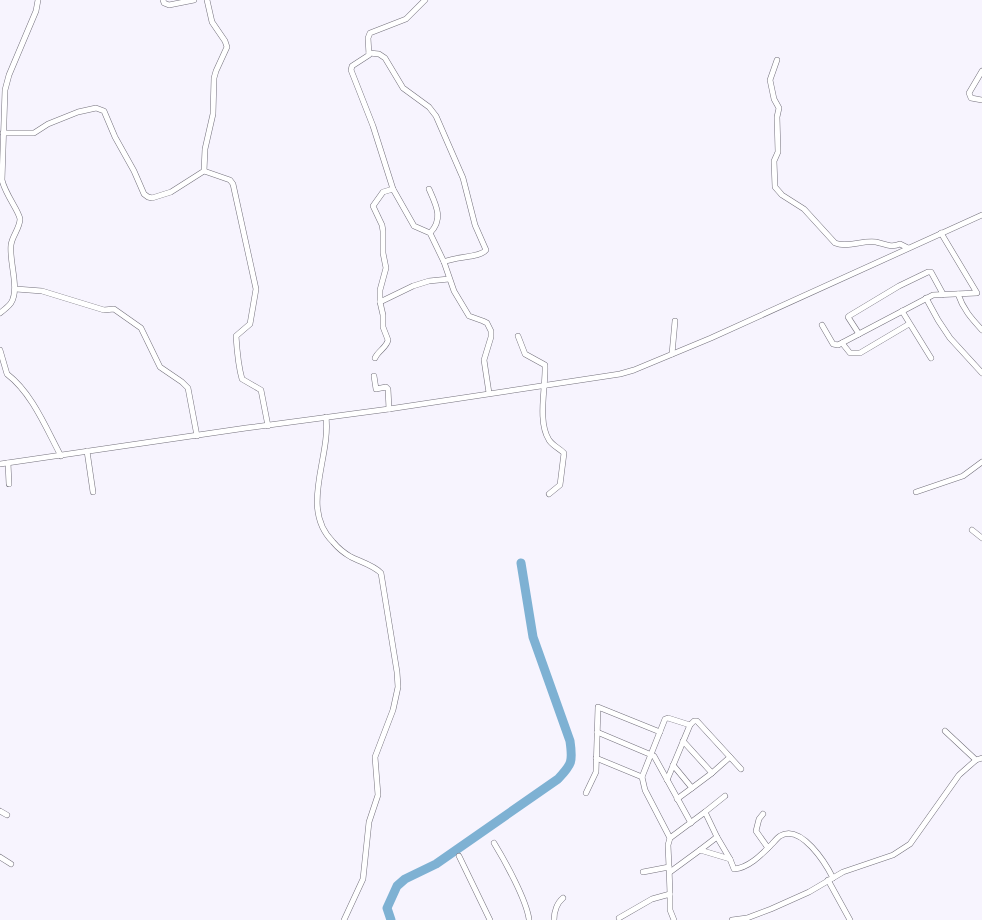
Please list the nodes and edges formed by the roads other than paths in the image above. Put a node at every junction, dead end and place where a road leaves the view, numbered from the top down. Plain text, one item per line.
1 (38, 0) edge
2 (164, 0) edge
3 (194, 0) edge
4 (207, 0) edge
5 (425, 0) edge
6 (369, 53) junction
7 (777, 60) dead end
8 (982, 71) edge
9 (982, 100) edge
10 (3, 133) junction
11 (204, 171) junction
12 (393, 188) junction
13 (429, 189) dead end
14 (982, 215) edge
15 (430, 233) junction
16 (941, 233) junction
17 (908, 248) junction
18 (444, 262) junction
19 (449, 279) junction
20 (16, 289) junction
21 (979, 293) edge
22 (944, 294) junction
23 (958, 294) junction
24 (926, 298) junction
25 (380, 302) junction
26 (902, 311) junction
27 (0, 314) edge
28 (675, 320) dead end
29 (909, 324) junction
30 (822, 325) dead end
31 (982, 330) edge
32 (859, 334) junction
33 (518, 336) dead end
34 (843, 345) junction
35 (0, 350) edge
36 (672, 354) junction
37 (375, 358) dead end
38 (931, 358) dead end
39 (982, 373) edge
40 (374, 376) dead end
41 (544, 384) junction
42 (489, 393) junction
43 (388, 409) junction
44 (326, 417) junction
45 (268, 426) junction
46 (197, 436) junction
47 (87, 451) junction
48 (61, 456) junction
49 (982, 462) edge
50 (8, 463) junction
51 (0, 464) edge
52 (9, 484) dead end
53 (93, 492) dead end
54 (916, 492) dead end
55 (549, 494) dead end
56 (972, 530) dead end
57 (982, 538) edge
58 (690, 725) junction
59 (946, 731) dead end
60 (597, 732) junction
61 (660, 732) junction
62 (683, 742) junction
63 (652, 754) junction
64 (596, 758) junction
65 (730, 758) junction
66 (979, 759) edge
67 (673, 765) junction
68 (741, 769) dead end
69 (712, 773) junction
70 (642, 777) junction
71 (668, 780) junction
72 (692, 788) junction
73 (586, 793) dead end
74 (725, 796) dead end
75 (676, 799) junction
76 (0, 811) edge
77 (705, 812) junction
78 (763, 814) dead end
79 (7, 815) dead end
80 (691, 823) junction
81 (717, 837) junction
82 (670, 838) junction
83 (494, 844) dead end
84 (768, 848) junction
85 (700, 850) junction
86 (459, 856) dead end
87 (0, 857) edge
88 (730, 860) junction
89 (11, 864) dead end
90 (669, 869) junction
91 (643, 872) dead end
92 (831, 879) junction
93 (670, 894) junction
94 (564, 898) dead end
95 (619, 918) dead end
96 (344, 920) edge
97 (490, 920) edge
98 (522, 920) edge
99 (529, 920) edge
100 (554, 920) edge
101 (674, 920) edge
102 (732, 920) edge
103 (741, 920) edge
104 (850, 920) edge

1 - 10 street
2 - 3 street
4 - 11 street
5 - 6 street
6 - 12 street
6 - 18 street
7 - 17 street
8 - 9 street
10 - 11 street
10 - 20 street
11 - 45 street
12 - 15 street
12 - 25 street
13 - 15 street
14 - 16 street
15 - 18 street
16 - 17 street
16 - 21 street
17 - 36 street
18 - 19 street
19 - 25 street
19 - 42 street
20 - 27 street
20 - 46 street
21 - 23 street
22 - 23 street
22 - 24 street
22 - 32 street
23 - 31 street
24 - 26 street
24 - 39 street
25 - 37 street
26 - 29 street
26 - 32 street
28 - 36 street
29 - 34 street
29 - 38 street
30 - 34 street
32 - 34 street
33 - 41 street
35 - 48 street
36 - 41 street
40 - 43 street
41 - 42 street
41 - 55 street
42 - 43 street
43 - 44 street
44 - 45 street
44 - 96 street
45 - 46 street
46 - 47 street
47 - 48 street
47 - 53 street
48 - 50 street
49 - 54 street
50 - 51 street
50 - 52 street
56 - 57 street
58 - 61 street
58 - 62 street
58 - 65 street
59 - 66 street
60 - 61 street
60 - 63 street
60 - 64 street
61 - 63 street
62 - 67 street
62 - 69 street
63 - 70 street
63 - 71 street
64 - 70 street
64 - 73 street
65 - 68 street
65 - 69 street
66 - 92 street
67 - 71 street
67 - 72 street
69 - 72 street
70 - 82 street
71 - 75 street
72 - 75 street
74 - 77 street
75 - 80 street
76 - 79 street
77 - 80 street
77 - 81 street
78 - 84 street
80 - 82 street
81 - 85 street
81 - 88 street
82 - 90 street
83 - 99 street
84 - 88 street
84 - 92 street
85 - 88 street
85 - 90 street
86 - 97 street
87 - 89 street
90 - 91 street
90 - 93 street
92 - 103 street
92 - 104 street
93 - 95 street
93 - 101 street
94 - 100 street
98 - 99 street
102 - 103 street

